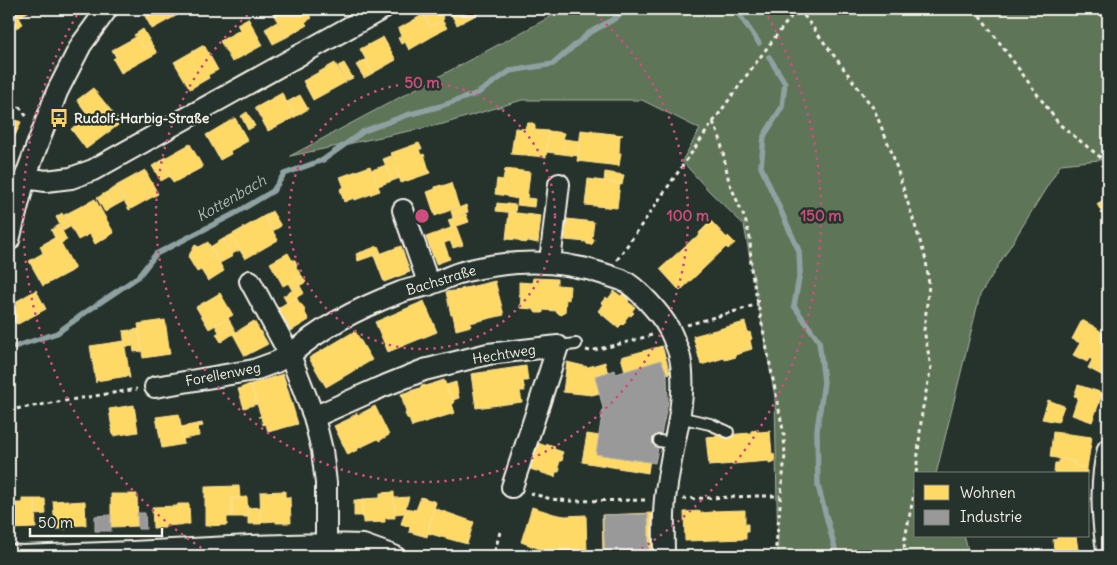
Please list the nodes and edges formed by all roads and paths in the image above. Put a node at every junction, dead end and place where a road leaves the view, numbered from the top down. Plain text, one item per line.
1 (107, 9) edge
2 (382, 9) edge
3 (798, 9) edge
4 (975, 9) edge
5 (9, 94) edge
6 (713, 122) junction
7 (41, 134) junction
8 (1108, 168) edge
9 (25, 178) junction
10 (559, 184) dead end
11 (403, 210) dead end
12 (9, 240) edge
13 (550, 262) junction
14 (605, 275) junction
15 (250, 281) dead end
16 (429, 285) junction
17 (758, 304) junction
18 (693, 323) dead end
19 (637, 339) dead end
20 (590, 351) dead end
21 (290, 355) junction
22 (155, 387) joint
23 (9, 410) edge
24 (314, 417) junction
25 (679, 418) junction
26 (728, 432) dead end
27 (1108, 449) edge
28 (916, 472) edge
29 (512, 487) joint
30 (780, 496) junction
31 (689, 499) dead end
32 (914, 499) edge
33 (636, 500) dead end
34 (500, 532) dead end
35 (326, 544) junction
36 (9, 555) edge
37 (394, 556) edge
38 (503, 556) edge
39 (664, 556) edge
40 (775, 556) edge
41 (905, 556) edge
42 (1108, 556) edge

1 - 7 street
2 - 9 street
3 - 6 path
3 - 28 path
4 - 8 path
5 - 7 path
6 - 14 path
6 - 17 path
7 - 9 street
9 - 12 street
10 - 13 street
11 - 16 street
13 - 14 street, Bachstraße
13 - 16 street, Bachstraße
14 - 25 street, Bachstraße
15 - 21 street
16 - 21 street, Bachstraße
17 - 18 path
17 - 30 path
19 - 20 path
21 - 22 street, Forellenweg
21 - 24 street
22 - 23 path
24 - 29 street, Hechtweg
24 - 35 street
25 - 26 lane
25 - 39 street, Bachstraße
27 - 42 street
29 - 33 path
30 - 31 path
30 - 40 path
32 - 41 path
34 - 38 path
35 - 36 street
35 - 37 street

